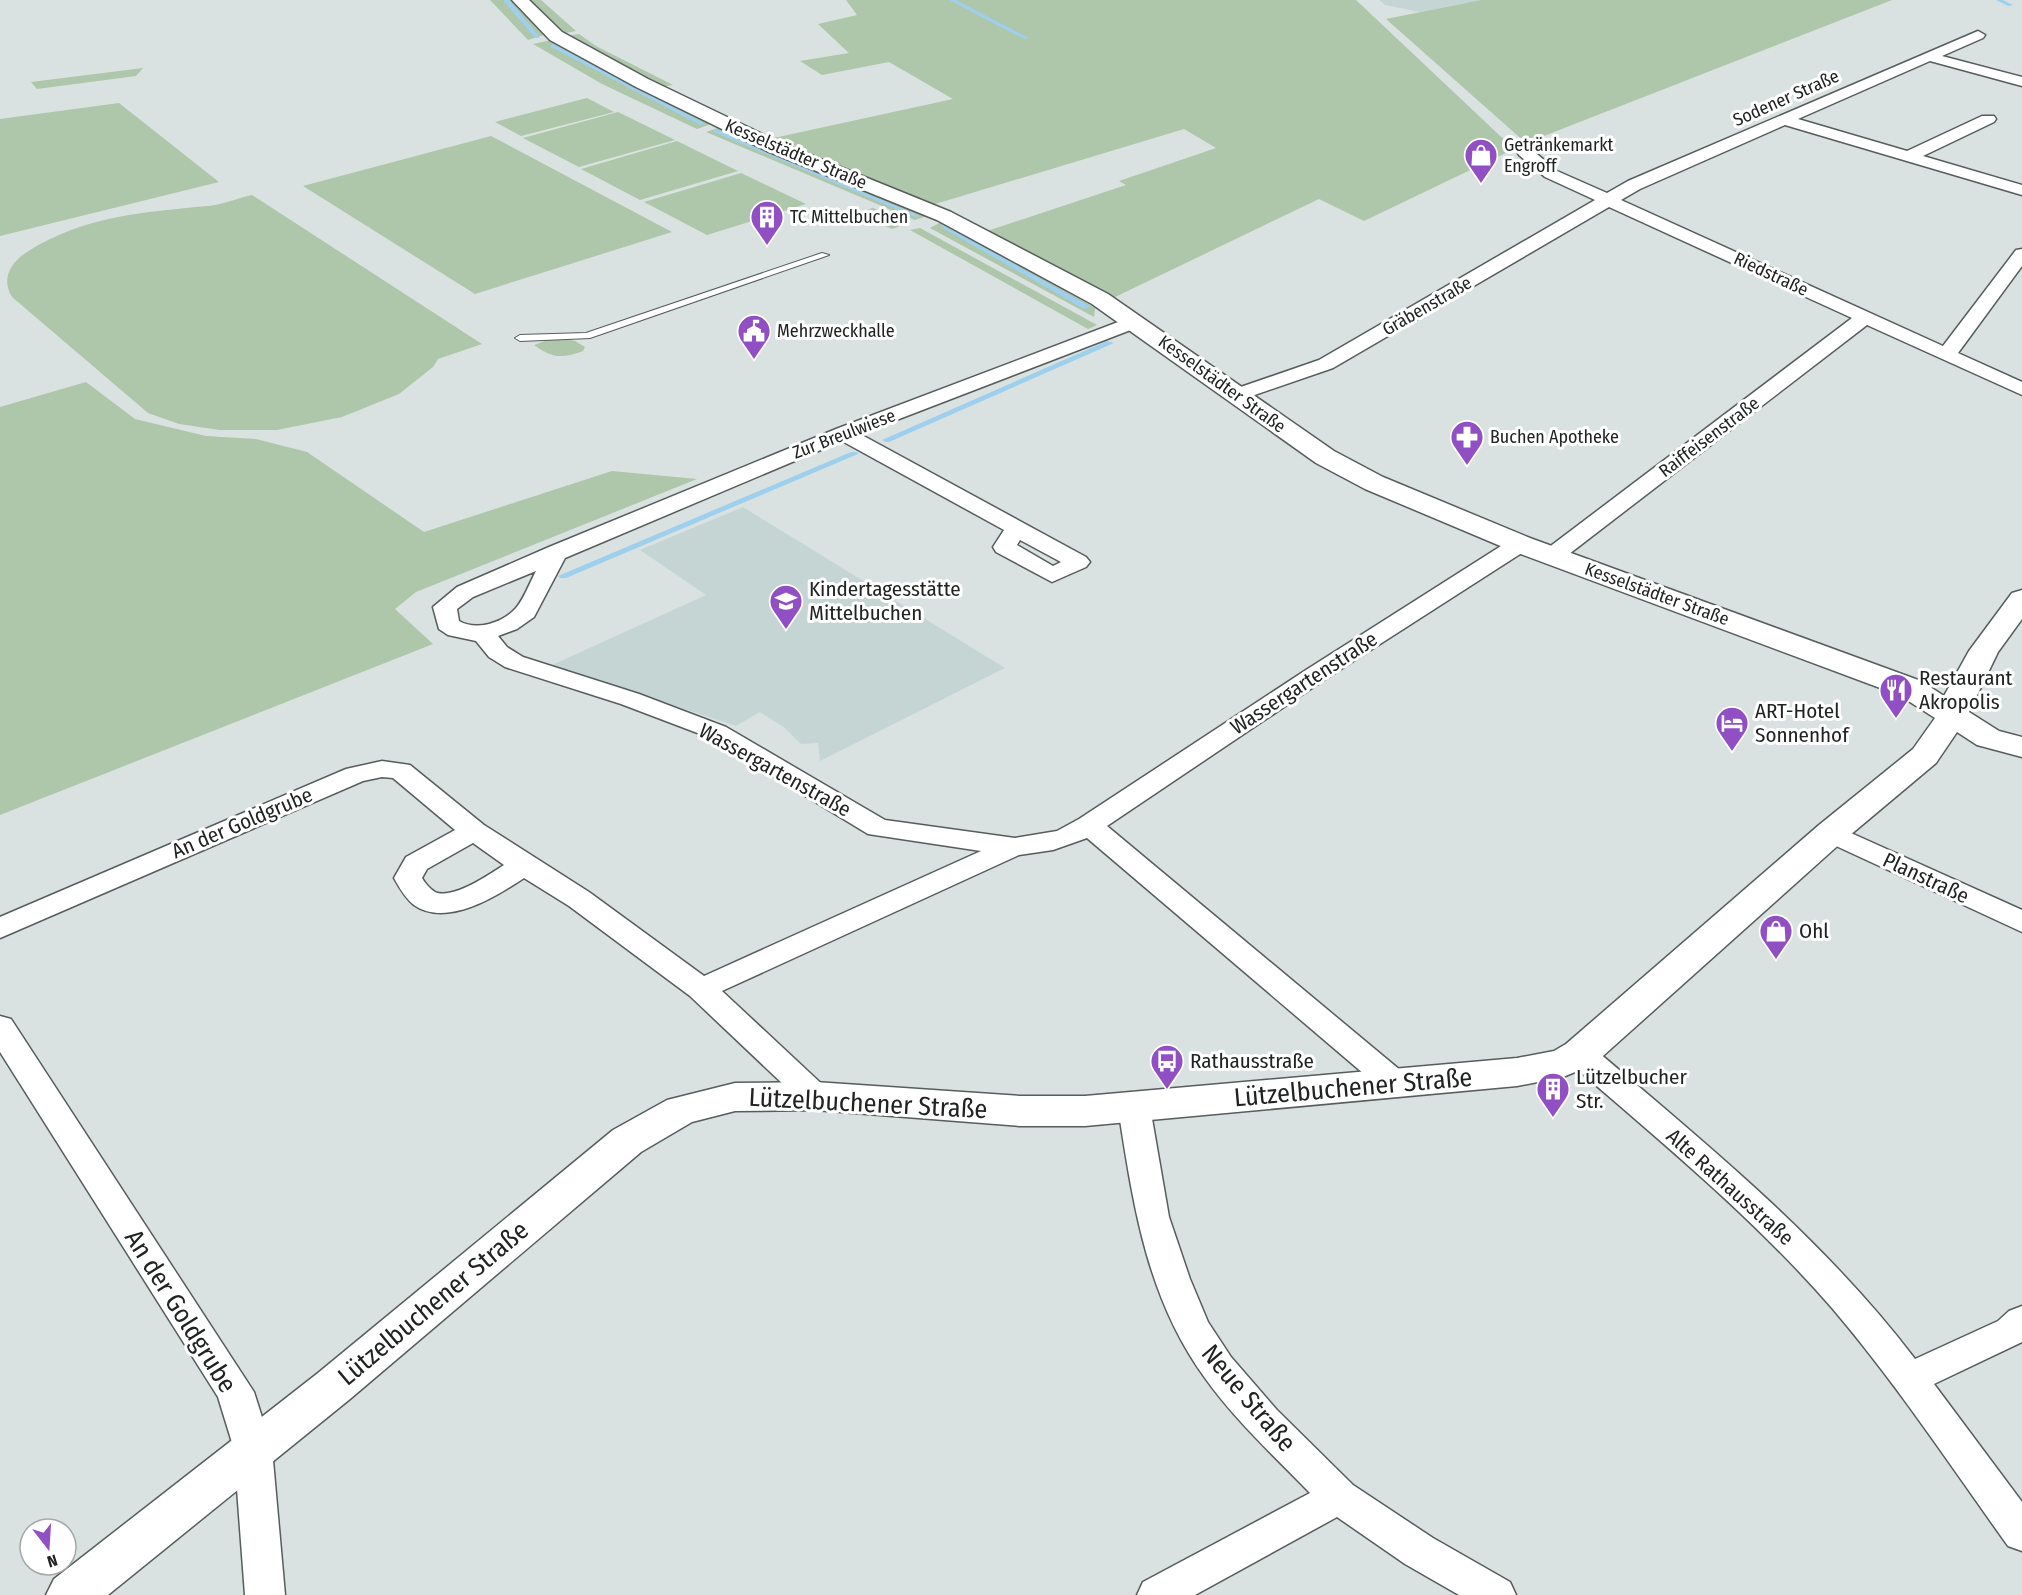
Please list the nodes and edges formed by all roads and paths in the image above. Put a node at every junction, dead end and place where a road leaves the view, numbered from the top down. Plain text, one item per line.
1 (520, 0) edge
2 (1978, 35) dead end
3 (1930, 57) junction
4 (2022, 82) edge
5 (1988, 119) dead end
6 (1784, 120) junction
7 (1525, 152) dead end
8 (1908, 157) junction
9 (2022, 190) edge
10 (1611, 200) junction
11 (2022, 254) edge
12 (825, 255) dead end
13 (1866, 317) junction
14 (1134, 322) junction
15 (520, 338) dead end
16 (1947, 354) junction
17 (2022, 389) edge
18 (1236, 395) junction
19 (843, 434) junction
20 (1016, 529) dead end
21 (1520, 544) junction
22 (557, 552) junction
23 (1552, 556) junction
24 (2022, 599) edge
25 (482, 632) junction
26 (1952, 715) junction
27 (2022, 747) edge
28 (1089, 825) junction
29 (474, 831) junction
30 (1831, 833) junction
31 (1015, 847) junction
32 (524, 866) junction
33 (2022, 922) edge
34 (0, 928) edge
35 (701, 989) junction
36 (0, 1027) edge
37 (1580, 1054) junction
38 (1395, 1083) junction
39 (815, 1096) junction
40 (1134, 1107) junction
41 (2022, 1321) edge
42 (1908, 1379) junction
43 (253, 1449) junction
44 (1340, 1497) junction
45 (2022, 1533) edge
46 (71, 1595) edge
47 (265, 1595) edge
48 (1157, 1595) edge
49 (1496, 1595) edge

1 - 14 main road, Kesselstädter Straße
2 - 3 street, Sodener Straße
3 - 4 street
3 - 6 street, Sodener Straße
5 - 8 street
6 - 8 street
6 - 10 street, Sodener Straße
7 - 10 street, Riedstraße
8 - 9 street
10 - 13 street, Riedstraße
10 - 18 street, Gräbenstraße
11 - 16 street
12 - 15 lane
13 - 16 street, Riedstraße
13 - 23 street, Raiffeisenstraße
14 - 18 main road, Kesselstädter Straße
14 - 19 street, Zur Breulwiese
16 - 17 street, Riedstraße
18 - 21 main road, Kesselstädter Straße
19 - 20 street
19 - 22 street, Zur Breulwiese
21 - 23 main road, Kesselstädter Straße
21 - 28 street, Wassergartenstraße
22 - 25 street, Zur Breulwiese
22 - 25 street, Zur Breulwiese
23 - 26 main road, Kesselstädter Straße
24 - 26 main road
25 - 31 street, Wassergartenstraße
26 - 27 main road, Kesselstädter Straße
26 - 30 main road
28 - 31 street, Wassergartenstraße
28 - 38 street
29 - 32 street, An der Goldgrube
29 - 32 street
29 - 34 street, An der Goldgrube
30 - 33 street, Planstraße
30 - 37 main road
31 - 35 street, Wassergartenstraße
32 - 35 street, An der Goldgrube
35 - 39 street
36 - 43 street, An der Goldgrube
37 - 38 main road, Lützelbuchener Straße
37 - 42 street, Alte Rathausstraße
38 - 40 main road, Lützelbuchener Straße
39 - 40 main road, Lützelbuchener Straße
39 - 43 main road, Lützelbuchener Straße
40 - 44 street, Neue Straße
41 - 42 street
42 - 45 street, Alte Rathausstraße
43 - 46 main road, Lützelbuchener Straße
43 - 47 street, An der Goldgrube
44 - 48 street
44 - 49 street, Neue Straße

